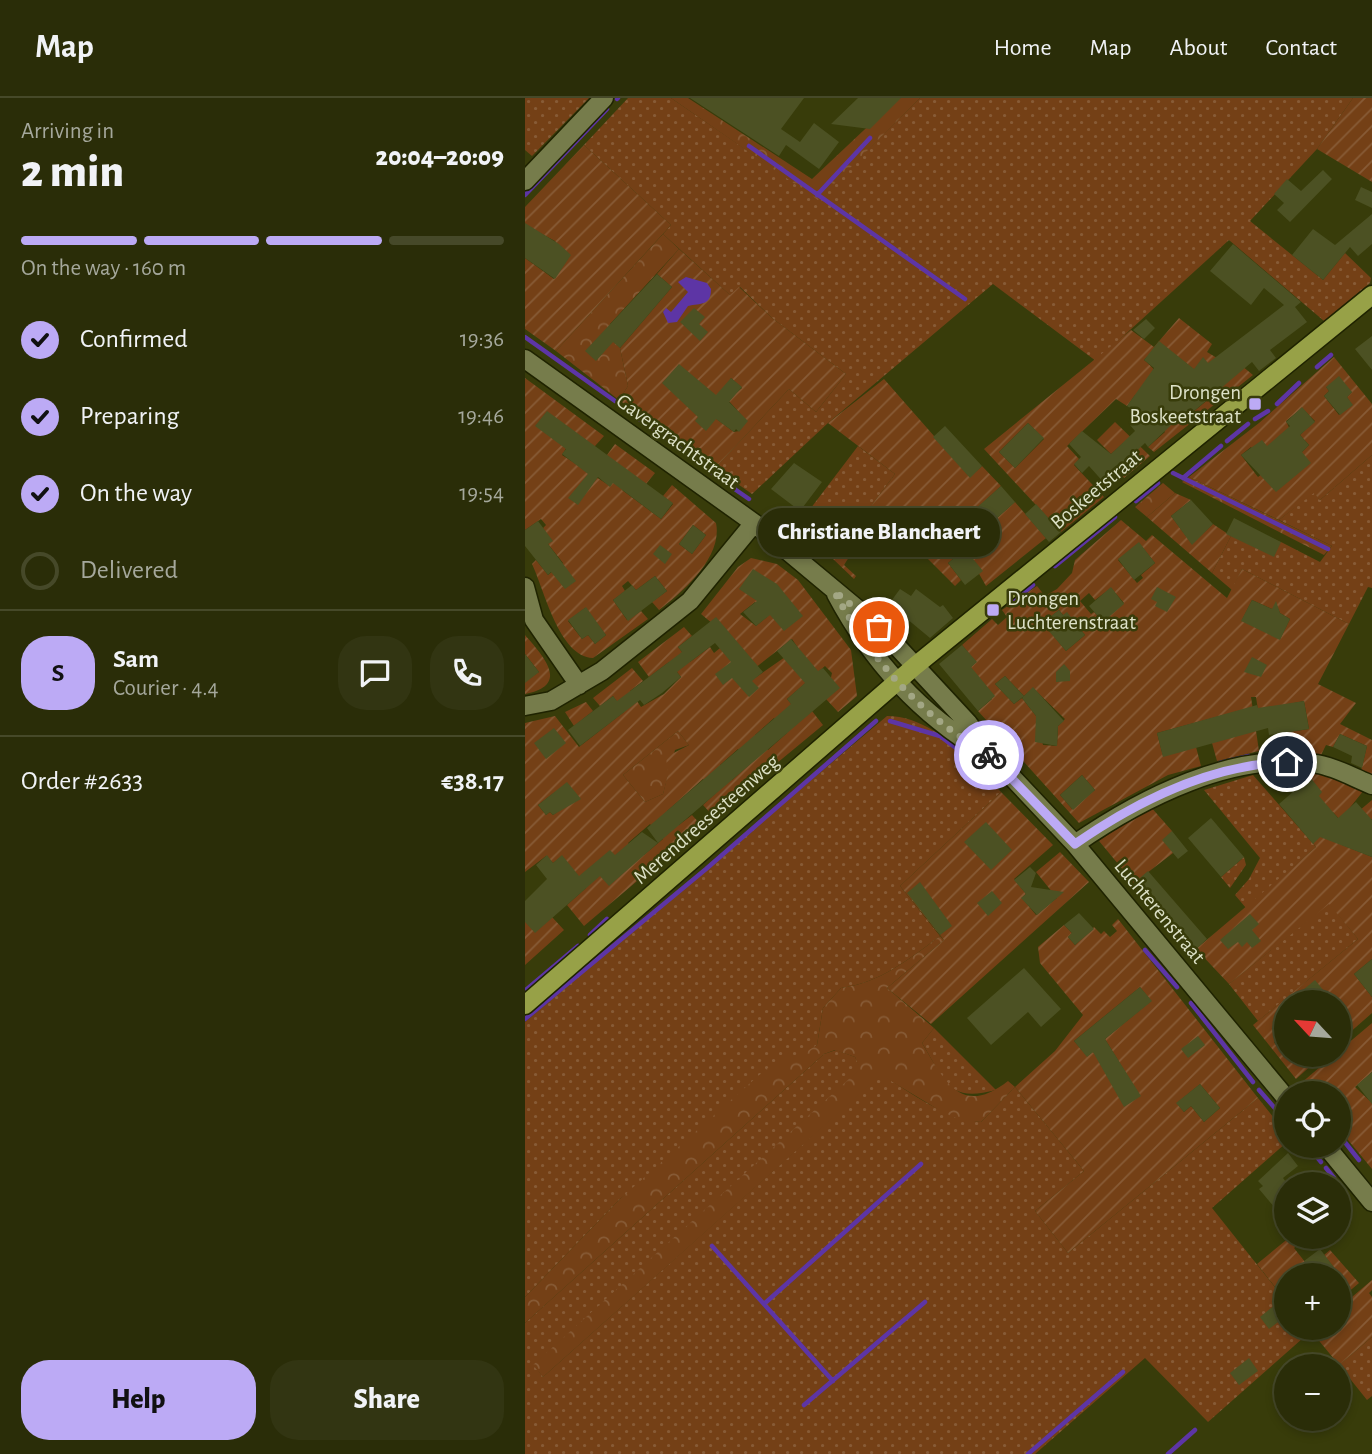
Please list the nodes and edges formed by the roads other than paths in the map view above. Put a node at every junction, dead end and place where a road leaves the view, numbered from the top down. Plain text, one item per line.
1 (604, 98) edge
2 (525, 181) edge
3 (1372, 295) edge
4 (525, 359) edge
5 (754, 523) junction
6 (525, 587) edge
7 (834, 591) junction
8 (530, 618) edge
9 (915, 666) junction
10 (898, 682) junction
11 (579, 685) junction
12 (525, 706) edge
13 (994, 758) junction
14 (1372, 785) edge
15 (1075, 844) junction
16 (525, 1005) edge
17 (1274, 1084) edge
18 (1336, 1158) edge
19 (1372, 1202) edge

1 - 2 street
3 - 9 main road, Boskeetstraat
4 - 5 street, Gavergrachtstraat
5 - 7 street, Gavergrachtstraat
5 - 11 street
6 - 8 street
7 - 9 street, Gavergrachtstraat
7 - 10 street, Gavergrachtstraat
8 - 11 street
9 - 10 main road, Merendreesesteenweg
9 - 13 street, Luchterenstraat
10 - 13 street, Luchterenstraat
10 - 16 main road, Merendreesesteenweg
11 - 12 street
13 - 15 street, Luchterenstraat
14 - 15 street
15 - 17 street, Luchterenstraat
18 - 19 street

